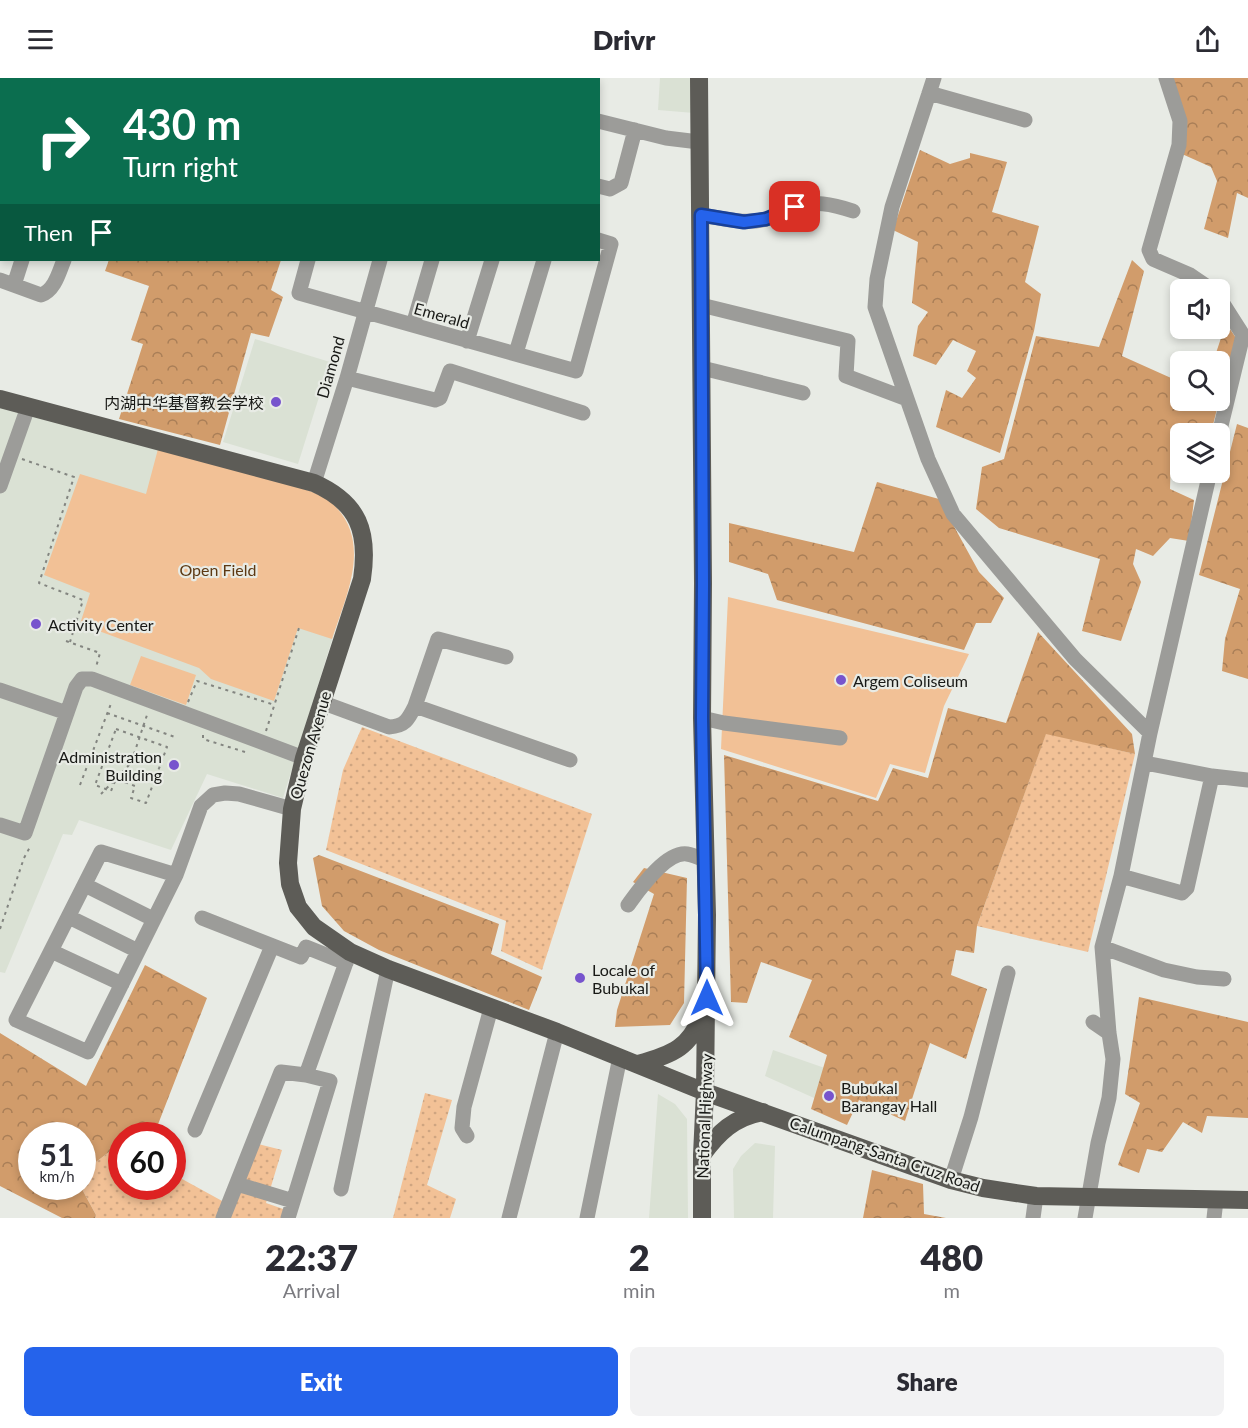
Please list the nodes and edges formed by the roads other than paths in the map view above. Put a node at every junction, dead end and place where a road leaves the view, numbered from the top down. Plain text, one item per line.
1 (699, 78) edge
2 (934, 78) edge
3 (1166, 78) edge
4 (929, 93) junction
5 (1025, 120) dead end
6 (600, 121) edge
7 (635, 130) junction
8 (699, 142) junction
9 (600, 186) edge
10 (853, 211) dead end
11 (701, 215) junction
12 (600, 241) edge
13 (21, 261) edge
14 (64, 261) edge
15 (308, 261) edge
16 (380, 261) edge
17 (432, 261) edge
18 (492, 261) edge
19 (544, 261) edge
20 (1196, 279) edge
21 (7, 282) edge
22 (701, 306) junction
23 (365, 311) junction
24 (1230, 313) edge
25 (413, 325) junction
26 (1245, 333) edge
27 (467, 341) junction
28 (516, 353) junction
29 (702, 368) junction
30 (347, 378) junction
31 (803, 393) dead end
32 (0, 399) edge
33 (907, 399) junction
34 (28, 407) junction
35 (583, 413) dead end
36 (1222, 423) edge
37 (314, 483) junction
38 (1207, 483) edge
39 (0, 486) edge
40 (506, 657) dead end
41 (0, 690) edge
42 (321, 702) junction
43 (415, 706) junction
44 (67, 713) junction
45 (702, 718) junction
46 (1150, 733) junction
47 (840, 738) dead end
48 (304, 758) junction
49 (570, 760) dead end
50 (1144, 763) junction
51 (1212, 776) junction
52 (1248, 780) edge
53 (292, 809) junction
54 (0, 825) edge
55 (705, 861) junction
56 (176, 875) junction
57 (1121, 876) junction
58 (85, 885) junction
59 (628, 906) dead end
60 (69, 917) junction
61 (202, 918) dead end
62 (153, 919) junction
63 (272, 946) junction
64 (1102, 947) junction
65 (51, 951) junction
66 (138, 951) junction
67 (348, 957) junction
68 (388, 969) junction
69 (1008, 973) dead end
70 (1224, 979) dead end
71 (122, 984) junction
72 (707, 998) junction
73 (491, 1008) junction
74 (1092, 1022) dead end
75 (557, 1032) junction
76 (1108, 1033) junction
77 (620, 1057) junction
78 (638, 1064) junction
79 (306, 1075) junction
80 (705, 1092) junction
81 (763, 1112) junction
82 (195, 1130) dead end
83 (467, 1136) dead end
84 (702, 1155) junction
85 (951, 1180) junction
86 (237, 1184) junction
87 (341, 1189) dead end
88 (1036, 1196) junction
89 (1089, 1197) junction
90 (1248, 1200) edge
91 (293, 1201) junction
92 (1215, 1209) edge
93 (223, 1218) edge
94 (288, 1218) edge
95 (509, 1218) edge
96 (587, 1218) edge
97 (702, 1218) edge
98 (1033, 1218) edge
99 (1085, 1218) edge

1 - 8 main road, National Highway
2 - 4 street
3 - 20 street
4 - 5 street
4 - 33 street
6 - 7 street
7 - 8 street
7 - 9 street
8 - 11 main road, National Highway
10 - 11 street
11 - 22 main road, National Highway
12 - 28 street, Emerald
13 - 21 street
14 - 21 street
15 - 23 street, Emerald
16 - 23 street, Diamond
17 - 25 street
18 - 27 street
19 - 28 street
22 - 29 main road, National Highway
22 - 33 street
23 - 25 street, Emerald
23 - 30 street, Diamond
24 - 26 street
25 - 27 street, Emerald
26 - 36 street
27 - 28 street, Emerald
29 - 31 street
29 - 45 main road, National Highway
30 - 35 street
30 - 37 street, Diamond
32 - 34 main road, Quezon Avenue
33 - 46 street
34 - 37 main road, Quezon Avenue
34 - 39 street
37 - 42 main road, Quezon Avenue
38 - 46 street
40 - 43 street
41 - 44 street
42 - 43 street
42 - 48 main road, Quezon Avenue
43 - 49 street
44 - 48 street
44 - 54 street
45 - 47 street
45 - 55 main road, National Highway
46 - 50 street
48 - 53 main road, Quezon Avenue
50 - 51 street
50 - 57 street
51 - 52 street
51 - 57 street
53 - 56 street
53 - 67 main road, Quezon Avenue
55 - 59 street
55 - 72 main road, National Highway
56 - 58 street
56 - 62 street
57 - 64 street
58 - 60 street
58 - 62 street
60 - 65 street
60 - 66 street
61 - 63 street
62 - 66 street
63 - 67 street
63 - 82 street
64 - 70 street
64 - 76 street
65 - 71 street
65 - 71 street
66 - 71 street
67 - 68 main road, Quezon Avenue
67 - 79 street
68 - 73 main road, Quezon Avenue
68 - 87 street
69 - 85 street
72 - 78 main road
72 - 80 main road, National Highway
73 - 75 main road, Quezon Avenue
73 - 83 street
74 - 76 street
75 - 77 main road, Quezon Avenue
75 - 95 street
76 - 89 street
77 - 78 main road, Quezon Avenue
77 - 96 street
78 - 80 main road, Quezon Avenue
79 - 86 street
79 - 91 street
80 - 81 main road, Calumpang-Santa Cruz Road
80 - 84 main road, National Highway
81 - 84 main road
81 - 85 main road, Calumpang-Santa Cruz Road
84 - 97 main road, National Highway
85 - 88 main road, Calumpang-Santa Cruz Road
86 - 91 street
86 - 93 street
88 - 89 main road, Calumpang-Santa Cruz Road
88 - 98 street
89 - 92 main road, Calumpang-Santa Cruz Road
89 - 99 street
90 - 92 main road, Calumpang-Santa Cruz Road
91 - 94 street

